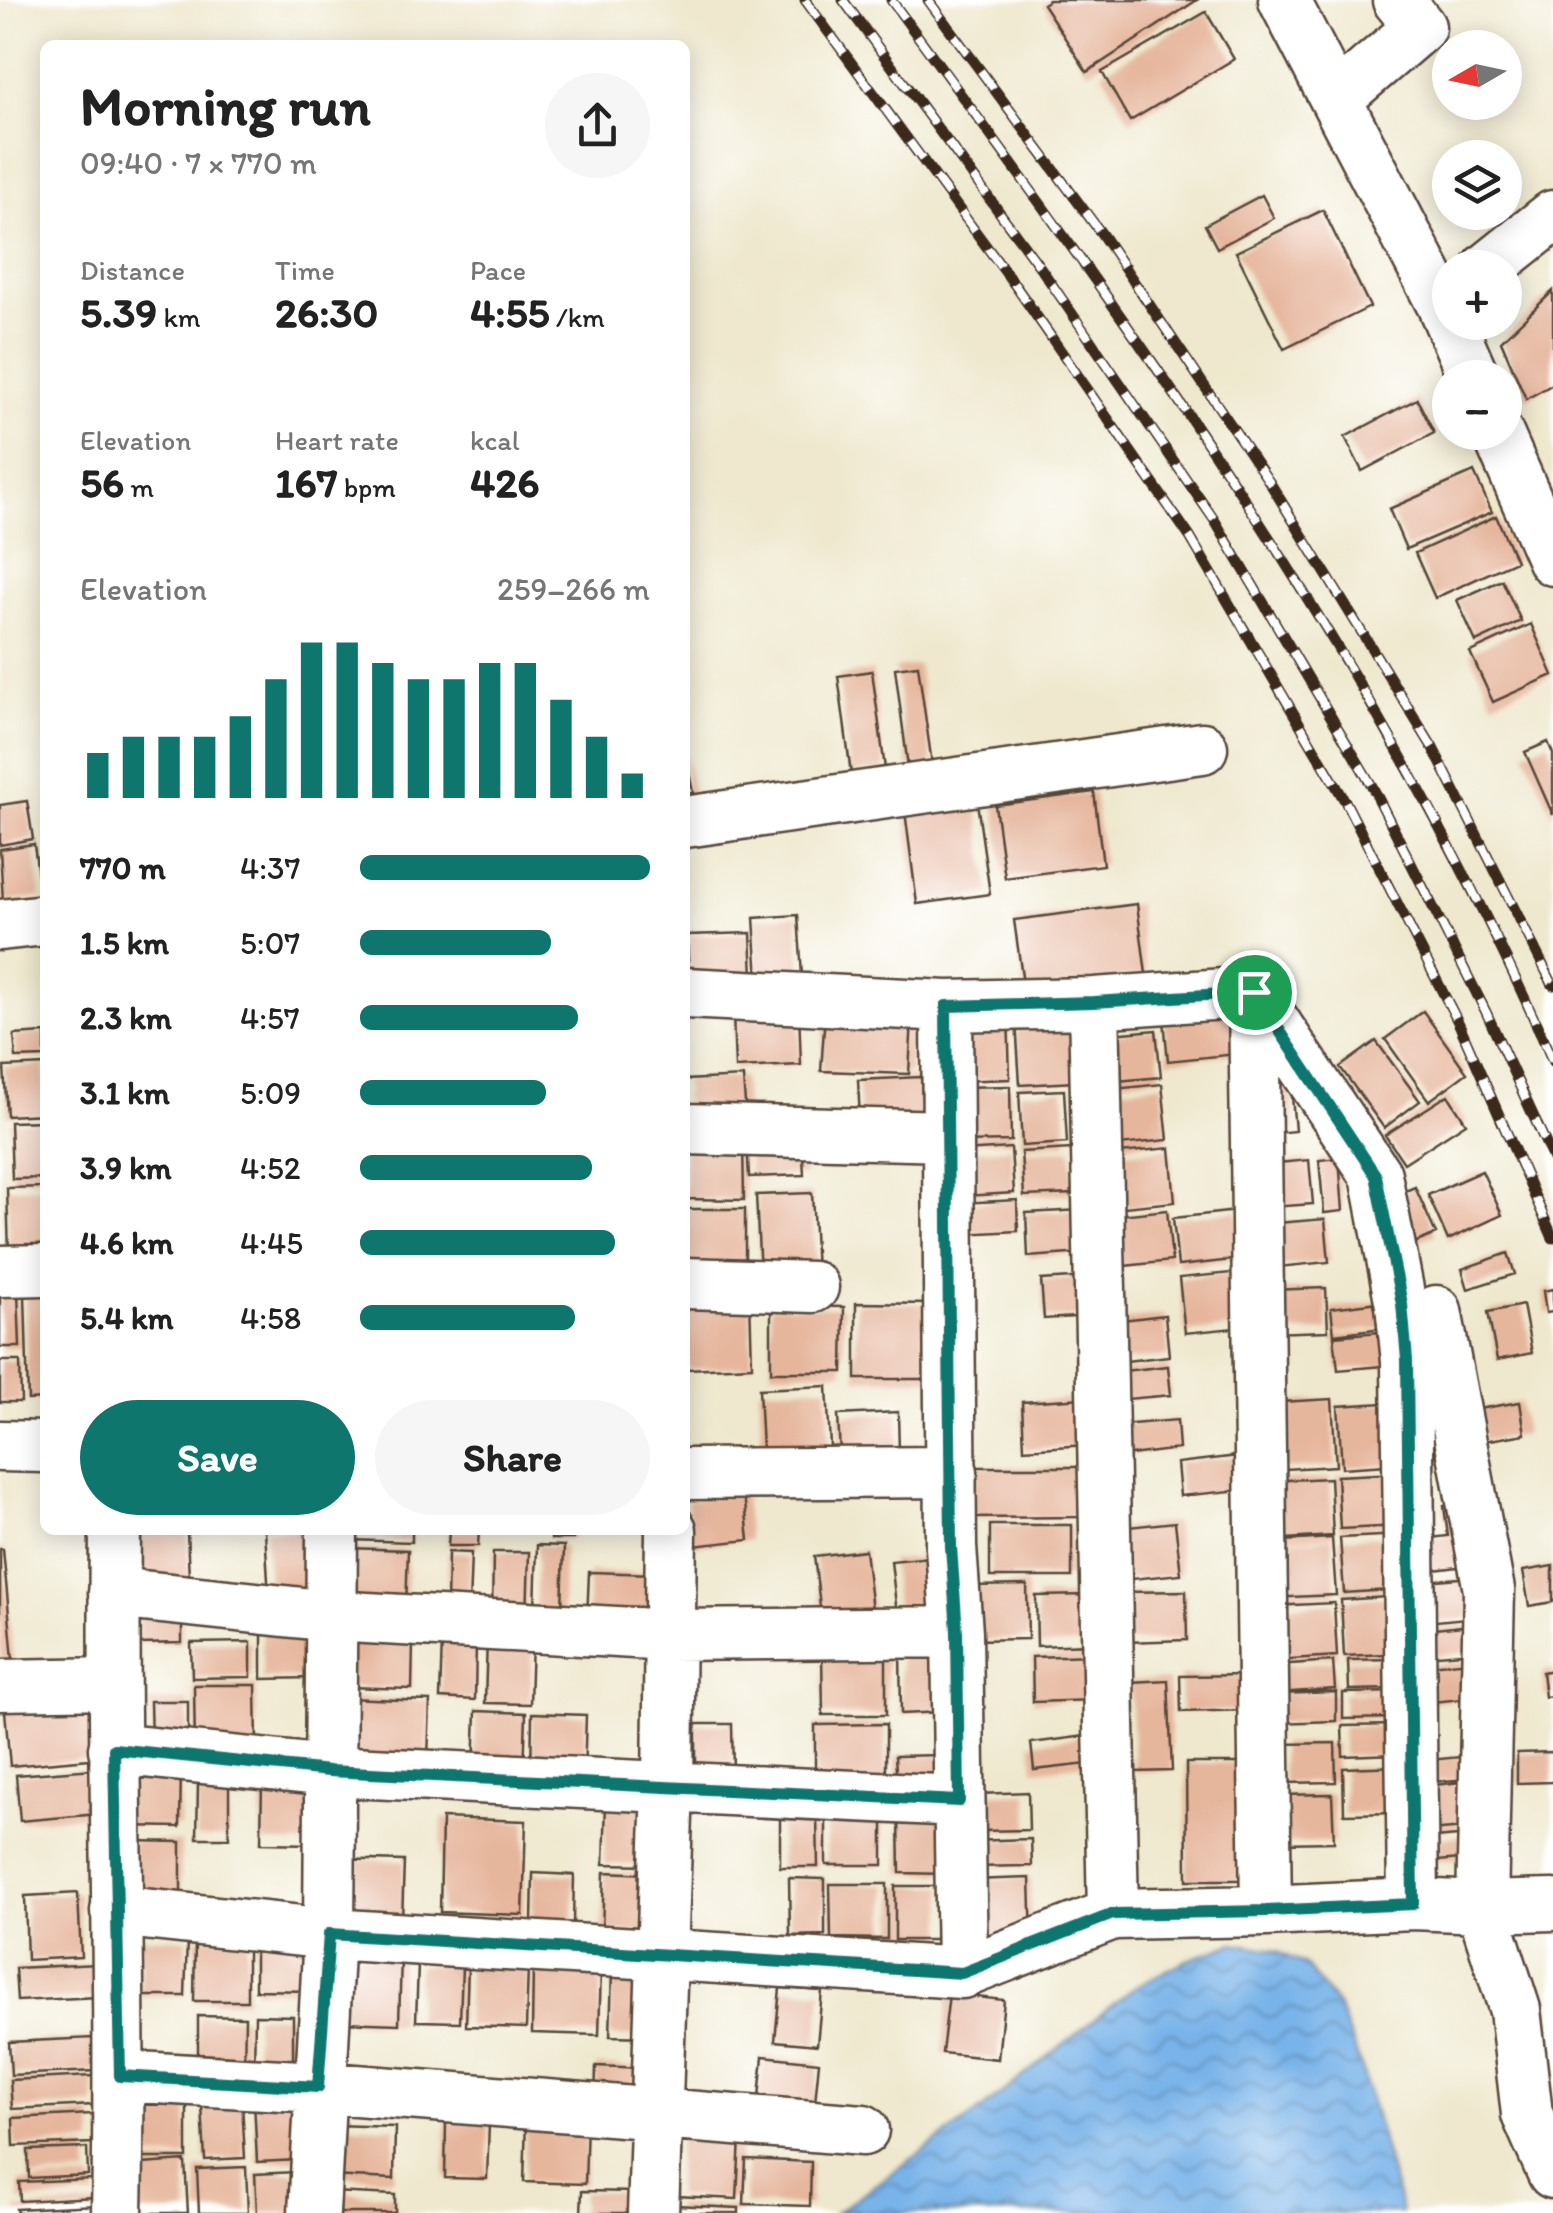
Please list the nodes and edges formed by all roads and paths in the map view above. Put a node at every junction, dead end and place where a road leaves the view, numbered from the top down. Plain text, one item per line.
1 (1294, 4) edge
2 (1409, 13) edge
3 (1336, 100) junction
4 (1553, 216) edge
5 (1510, 250) edge
6 (1432, 275) edge
7 (1506, 450) edge
8 (1553, 560) edge
9 (1202, 748) dead end
10 (690, 821) edge
11 (40, 921) edge
12 (0, 925) edge
13 (1254, 992) junction
14 (690, 993) edge
15 (1094, 1002) junction
16 (946, 1006) junction
17 (690, 1129) edge
18 (947, 1136) junction
19 (40, 1270) edge
20 (0, 1271) edge
21 (690, 1283) edge
22 (813, 1288) dead end
23 (1436, 1311) dead end
24 (0, 1446) edge
25 (40, 1447) edge
26 (952, 1472) junction
27 (690, 1474) edge
28 (115, 1535) edge
29 (332, 1535) edge
30 (670, 1535) edge
31 (114, 1593) junction
32 (331, 1616) junction
33 (957, 1632) junction
34 (670, 1635) junction
35 (114, 1684) junction
36 (0, 1685) edge
37 (114, 1749) junction
38 (329, 1771) junction
39 (668, 1787) junction
40 (959, 1801) junction
41 (1413, 1904) junction
42 (1553, 1905) edge
43 (1482, 1907) junction
44 (116, 1911) junction
45 (1266, 1911) junction
46 (1113, 1914) junction
47 (329, 1934) junction
48 (663, 1954) junction
49 (962, 1973) junction
50 (1534, 2016) edge
51 (120, 2076) junction
52 (318, 2087) junction
53 (658, 2115) junction
54 (863, 2130) dead end
55 (1553, 2173) edge
56 (1553, 2202) edge
57 (116, 2213) edge
58 (314, 2213) edge
59 (653, 2213) edge
60 (1552, 2213) edge

1 - 3 street
2 - 3 street
3 - 6 street
4 - 5 street
7 - 8 street
9 - 10 street
11 - 12 street
13 - 15 street
13 - 41 street
13 - 45 street
14 - 16 street
15 - 16 street
15 - 46 street
16 - 18 street
17 - 18 street
18 - 26 street
19 - 20 street
21 - 22 street
23 - 43 street
24 - 25 street
26 - 27 street
26 - 33 street
28 - 31 street
29 - 32 street
30 - 34 street
31 - 32 street
31 - 35 street
32 - 34 street
32 - 38 street
33 - 34 street
33 - 40 street
34 - 39 street
35 - 36 street
35 - 37 street
37 - 38 street
37 - 44 street
38 - 39 street
38 - 47 street
39 - 40 street
39 - 48 street
40 - 49 street
41 - 43 street
41 - 45 street
42 - 43 street
43 - 50 street
44 - 47 street
44 - 51 street
45 - 46 street
46 - 49 street
47 - 48 street
47 - 52 street
48 - 49 street
48 - 53 street
50 - 55 street
51 - 52 street
51 - 57 street
52 - 53 street
52 - 58 street
53 - 54 street
53 - 59 street
56 - 60 street

